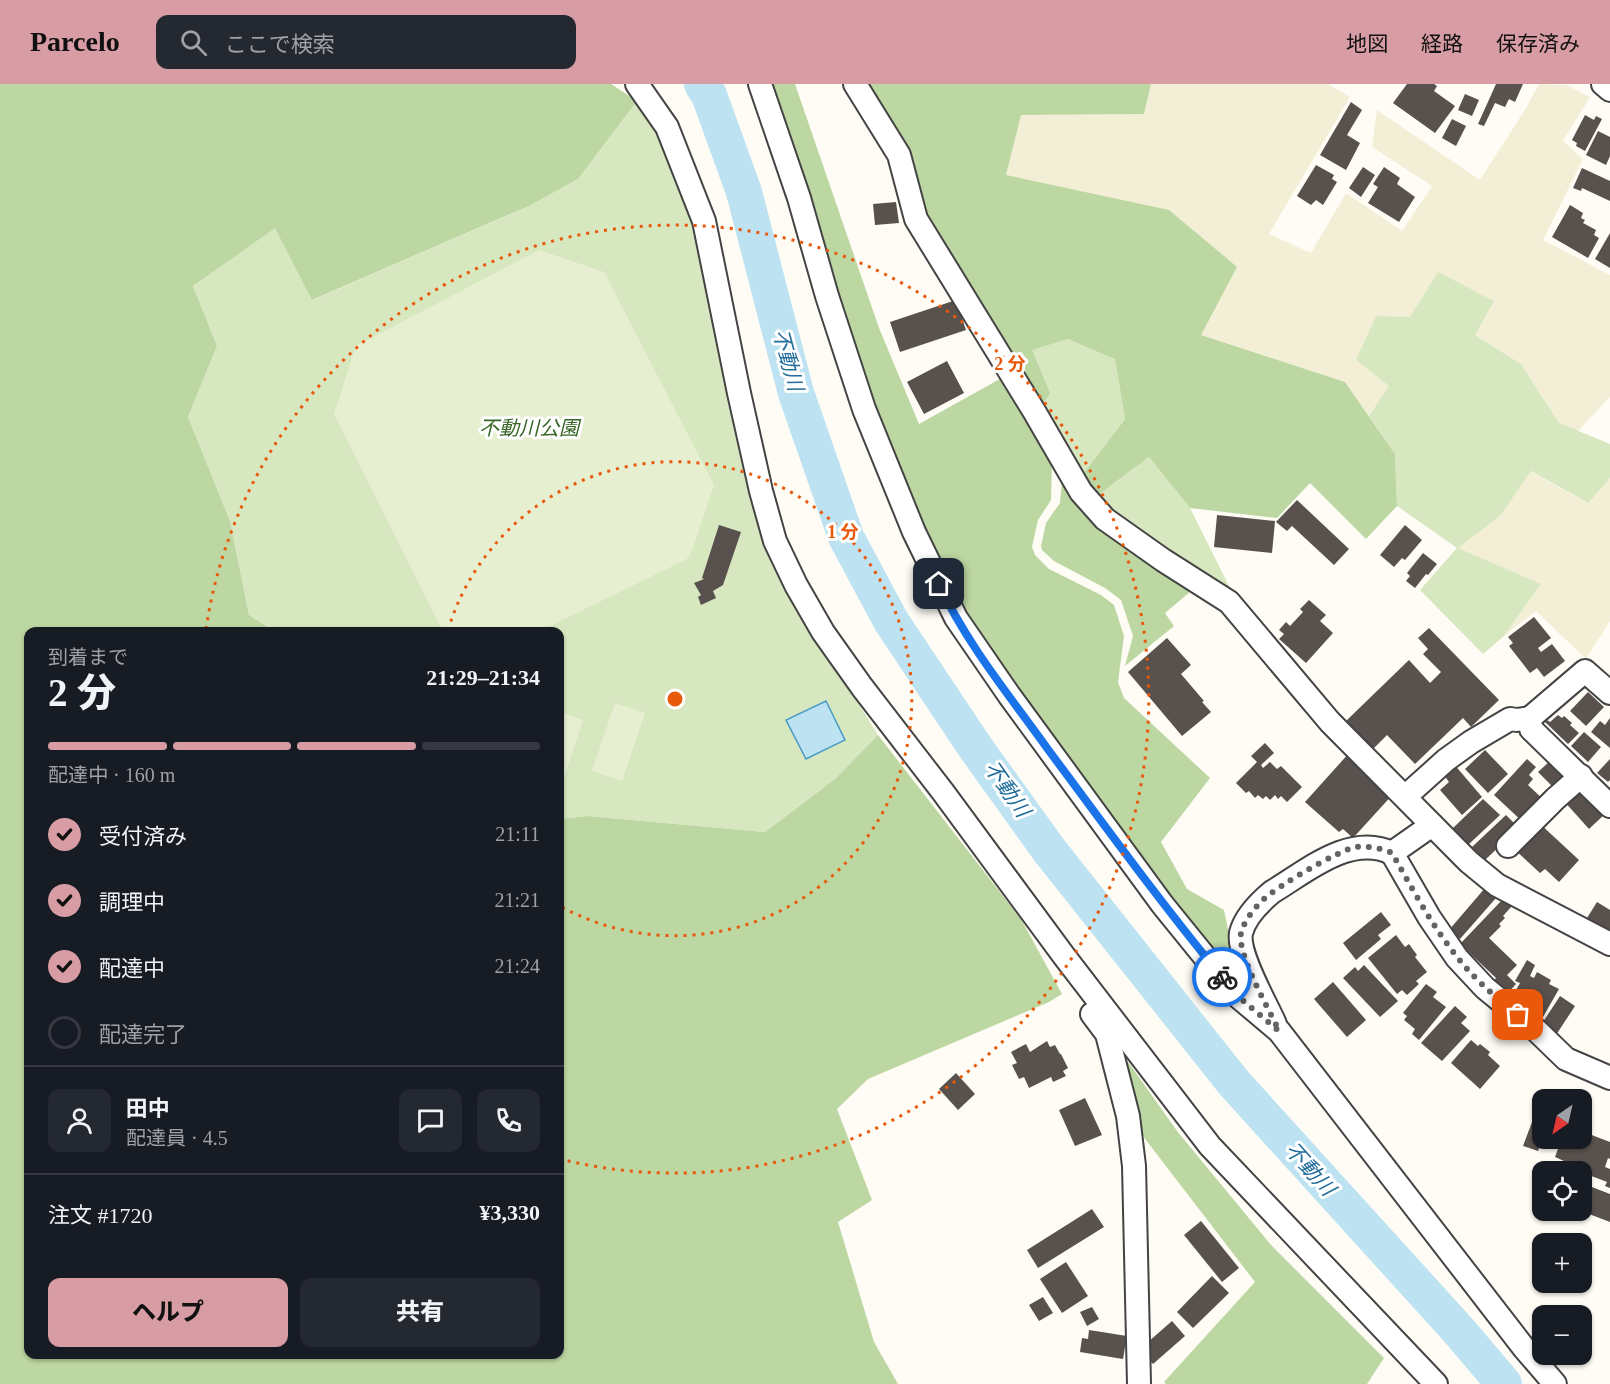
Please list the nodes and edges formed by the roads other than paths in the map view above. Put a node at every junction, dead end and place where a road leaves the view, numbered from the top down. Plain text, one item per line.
1 (637, 84) edge
2 (760, 84) edge
3 (855, 84) edge
4 (1603, 84) edge
5 (1610, 90) edge
6 (1610, 693) edge
7 (1530, 718) junction
8 (1581, 776) junction
9 (1406, 796) junction
10 (1610, 806) edge
11 (1432, 825) junction
12 (1508, 846) dead end
13 (1392, 853) junction
14 (1610, 944) edge
15 (1064, 956) junction
16 (1279, 1031) junction
17 (1610, 1078) edge
18 (1139, 1384) edge
19 (1436, 1384) edge
20 (1555, 1384) edge

1 - 15 street
2 - 16 street
3 - 9 street
4 - 5 street
6 - 7 street
7 - 8 street
7 - 9 street
8 - 10 street
8 - 12 street
9 - 11 street
11 - 13 street
11 - 14 street
13 - 16 street
13 - 17 street
15 - 18 street
15 - 19 street
16 - 20 street

